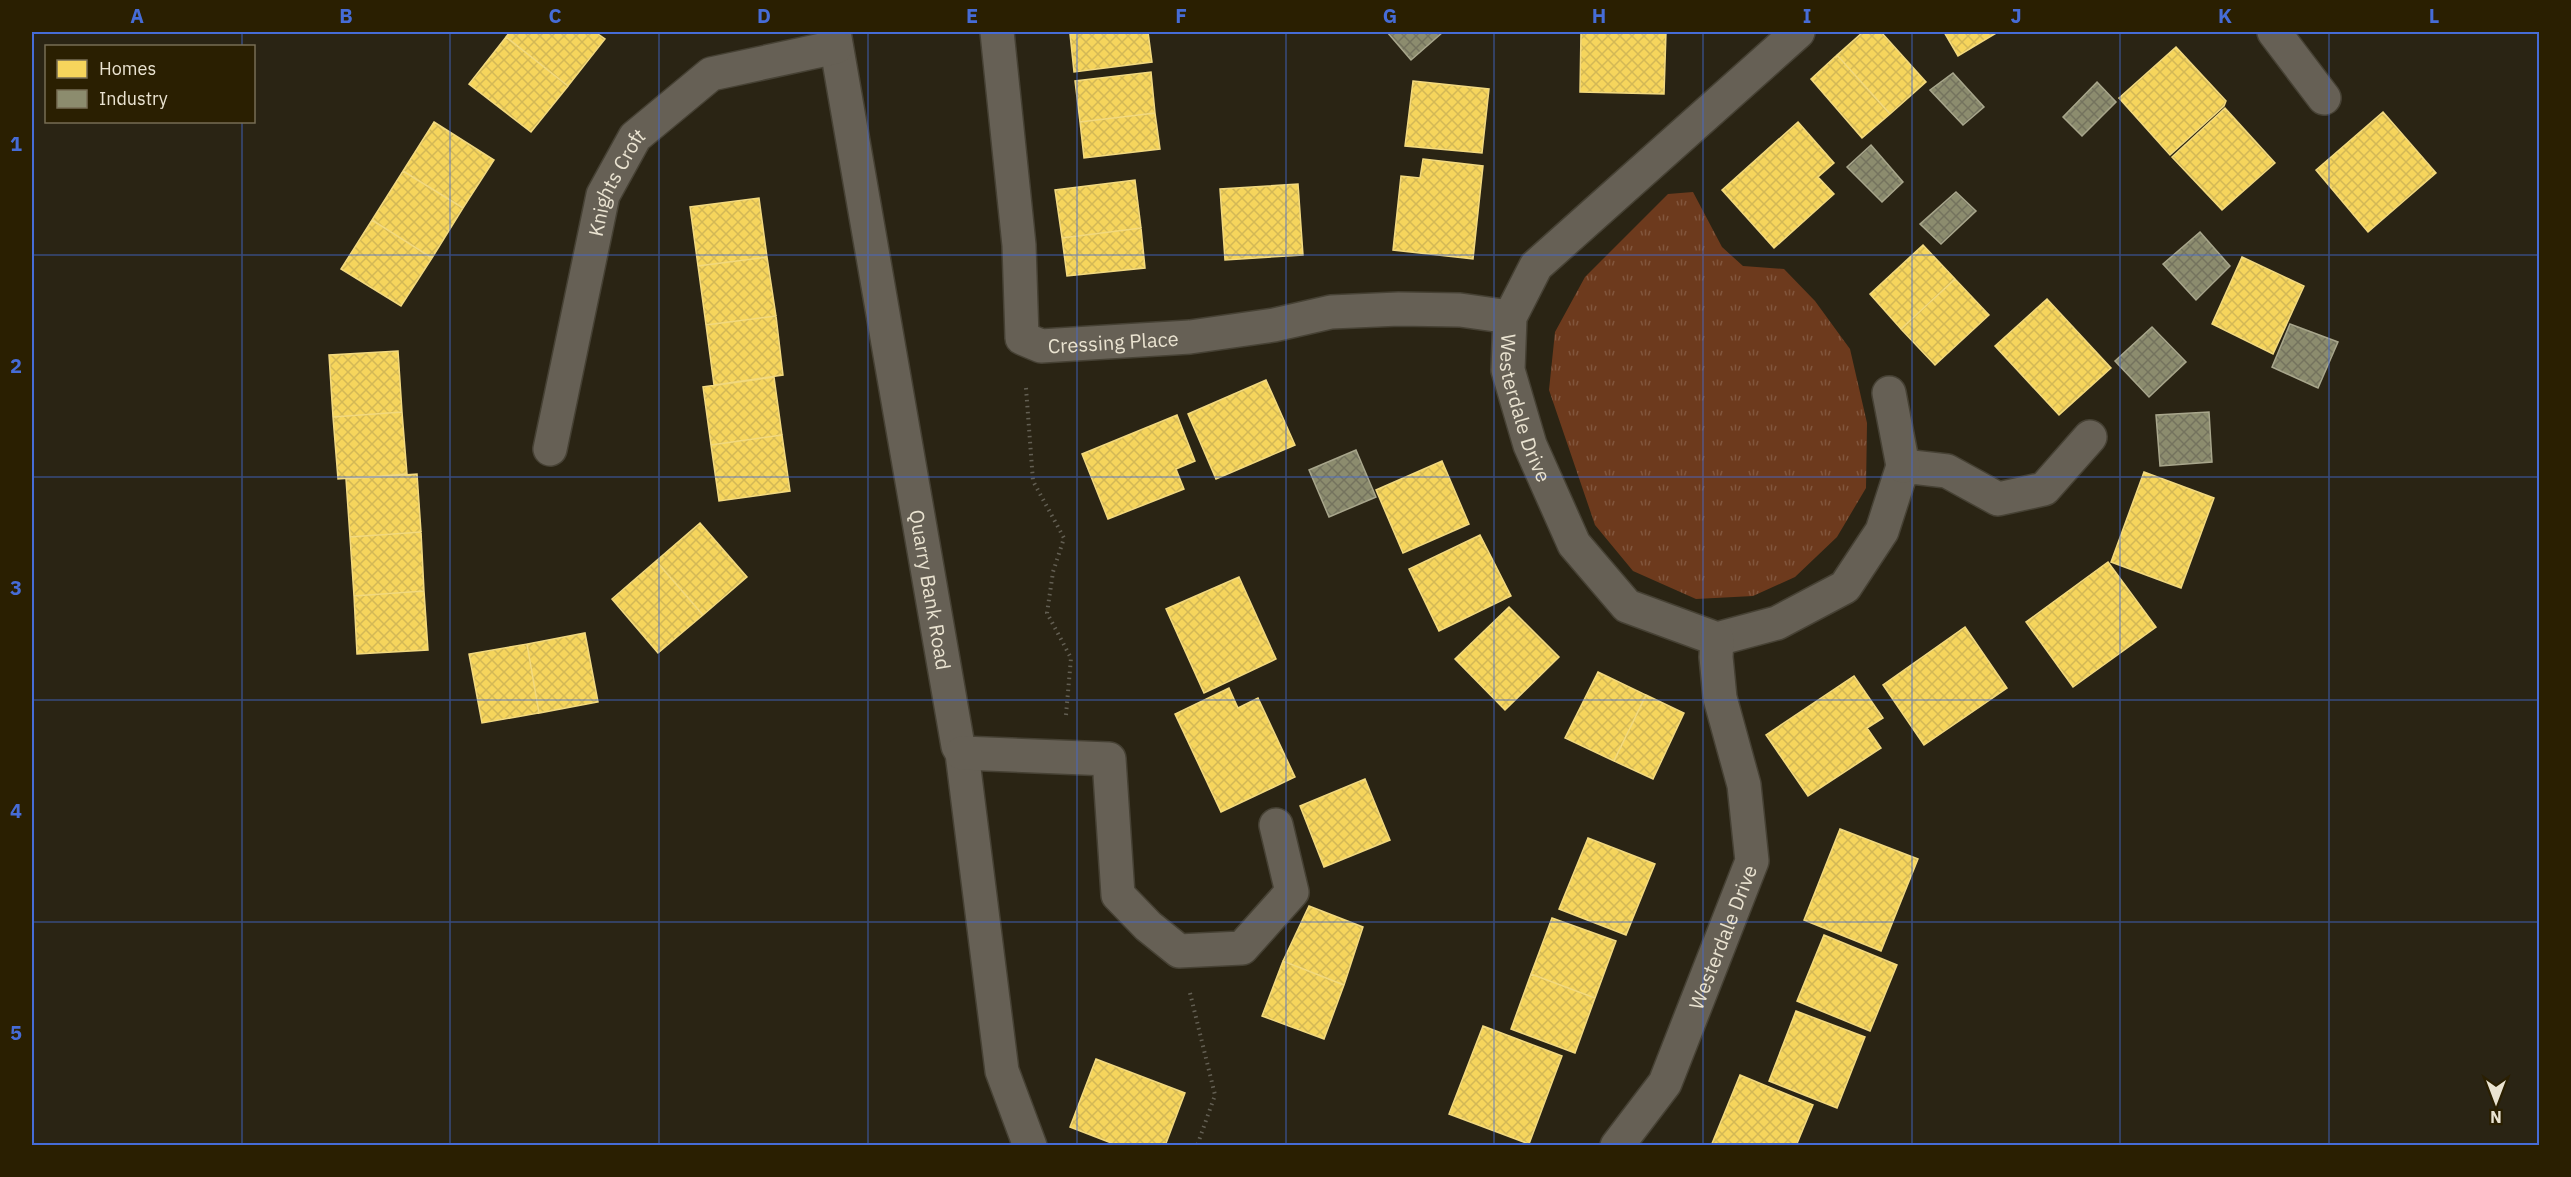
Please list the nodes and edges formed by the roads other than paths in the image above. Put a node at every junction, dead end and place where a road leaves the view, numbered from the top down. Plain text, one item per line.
1 (997, 32) edge
2 (1798, 32) edge
3 (2274, 32) edge
4 (835, 39) edge
5 (2324, 98) dead end
6 (1510, 317) junction
7 (1889, 393) dead end
8 (2090, 437) dead end
9 (549, 449) dead end
10 (1903, 466) junction
11 (1716, 639) junction
12 (962, 753) junction
13 (1276, 825) dead end
14 (1030, 1146) edge
15 (1617, 1146) edge

1 - 6 street, Cressing Place
2 - 6 street, Westerdale Drive
3 - 5 street
4 - 9 street, Knights Croft
4 - 12 street, Quarry Bank Road
6 - 11 street, Westerdale Drive
7 - 10 street
8 - 10 street
10 - 11 street
11 - 15 street, Westerdale Drive
12 - 13 street
12 - 14 street, Quarry Bank Road

